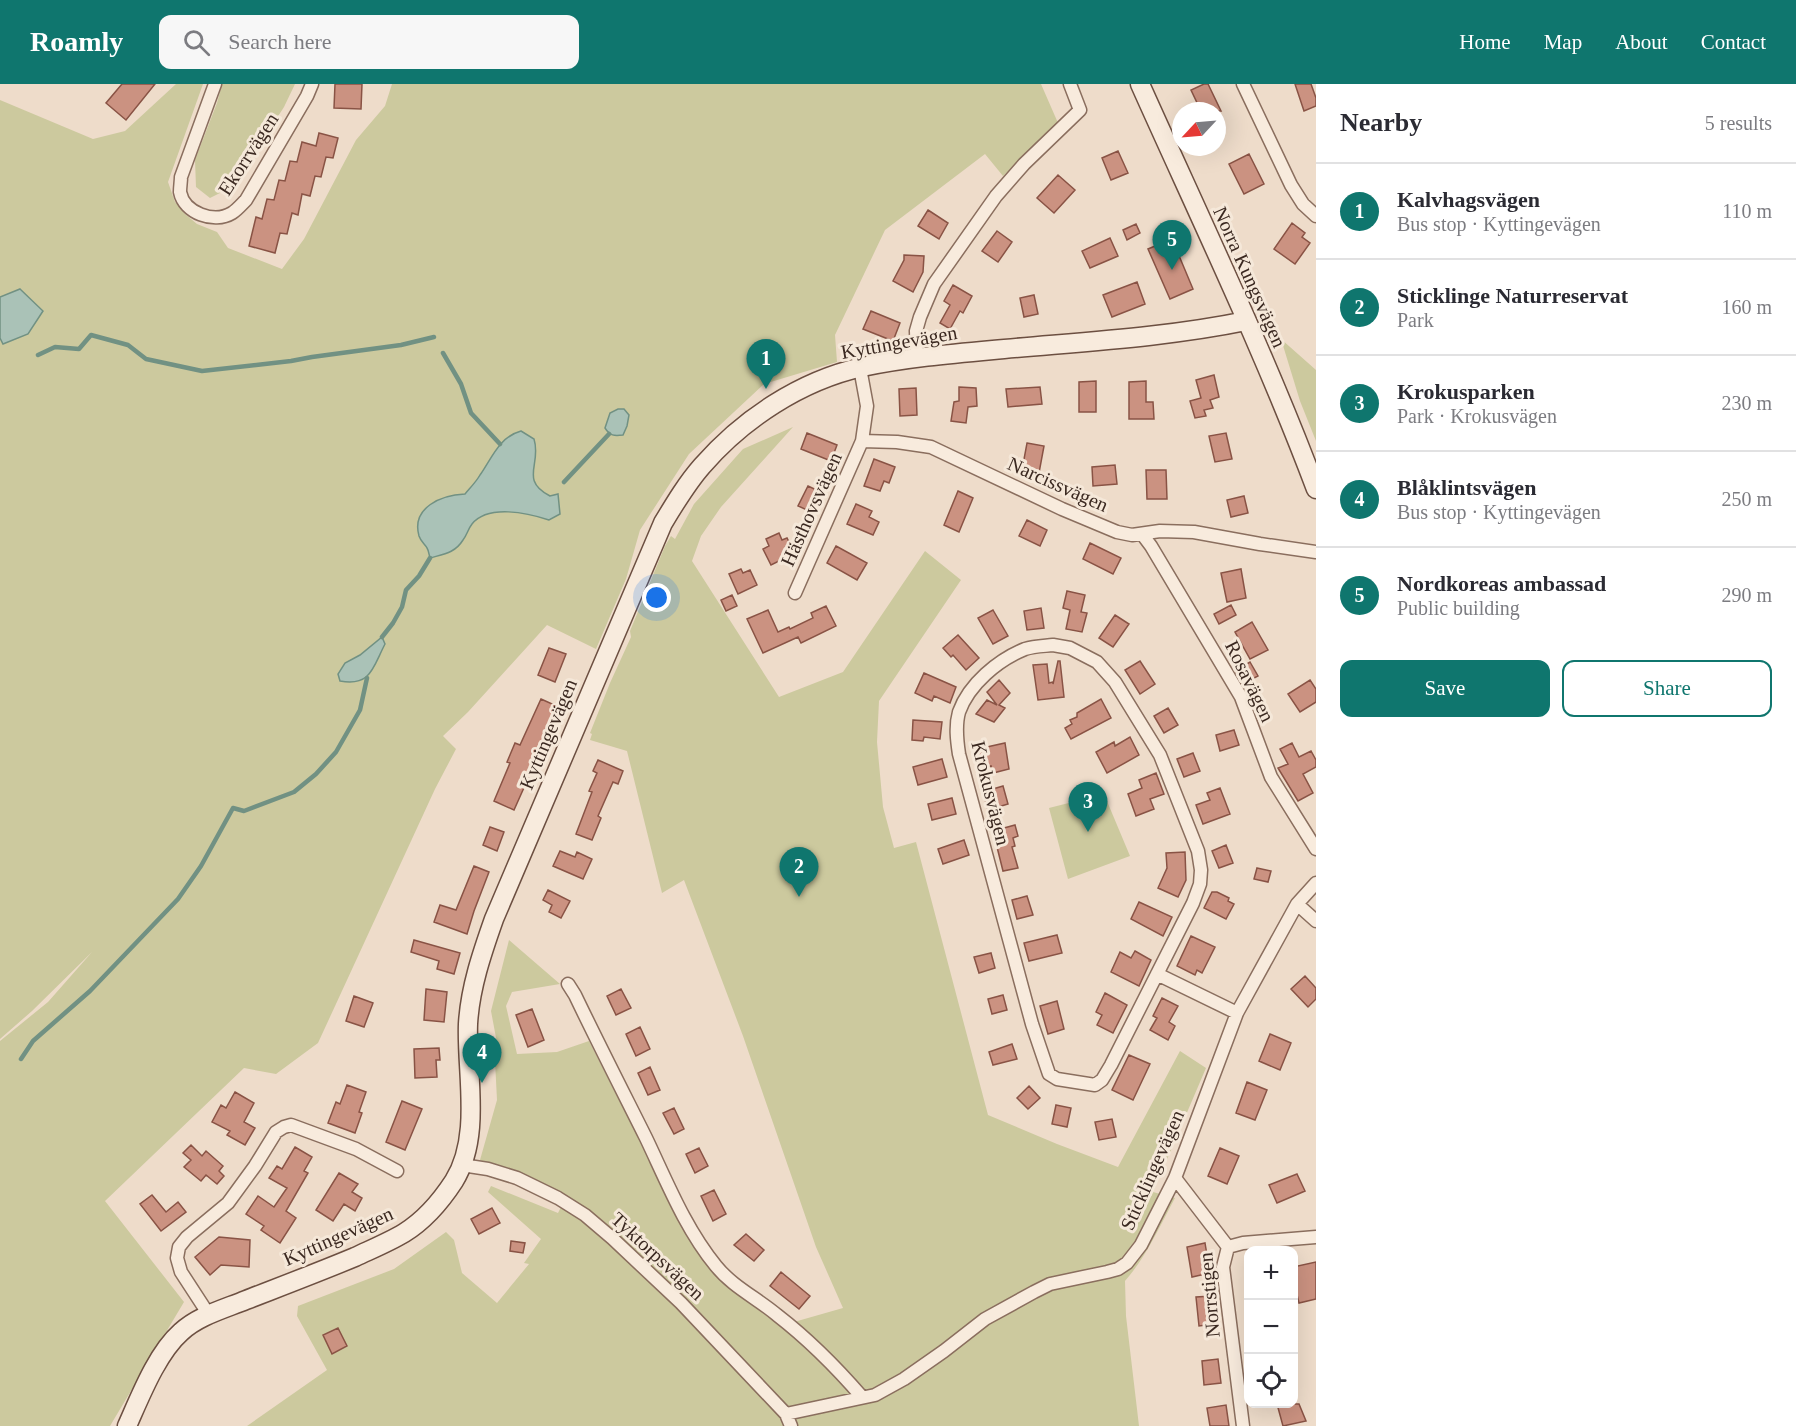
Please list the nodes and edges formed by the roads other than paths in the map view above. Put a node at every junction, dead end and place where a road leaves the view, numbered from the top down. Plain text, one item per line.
1 (215, 84) edge
2 (312, 84) edge
3 (1070, 84) edge
4 (1140, 84) edge
5 (1243, 84) edge
6 (1316, 216) edge
7 (1246, 321) junction
8 (917, 357) junction
9 (860, 368) junction
10 (862, 441) junction
11 (1316, 489) edge
12 (1142, 534) junction
13 (1316, 552) edge
14 (795, 593) dead end
15 (1316, 849) edge
16 (1316, 883) edge
17 (1297, 904) junction
18 (1316, 921) edge
19 (1157, 974) junction
20 (568, 984) dead end
21 (1237, 1013) junction
22 (462, 1165) junction
23 (397, 1171) dead end
24 (1174, 1178) junction
25 (1316, 1237) edge
26 (1228, 1247) junction
27 (209, 1315) junction
28 (862, 1397) junction
29 (786, 1414) junction
30 (127, 1426) edge
31 (791, 1426) edge
32 (1243, 1426) edge

1 - 2 street, Ekorrvägen
3 - 8 street
4 - 7 street, Norra Kungsvägen
5 - 6 street
7 - 8 street, Kyttingevägen
7 - 11 street, Norra Kungsvägen
8 - 9 street, Kyttingevägen
9 - 10 street
9 - 22 street, Kyttingevägen
10 - 12 street, Narcissvägen
10 - 14 street, Hästhovsvägen
12 - 13 street, Narcissvägen
12 - 15 street, Rosavägen
16 - 17 street, Sticklingevägen
17 - 18 street
17 - 21 street, Sticklingevägen
19 - 19 street, Krokusvägen
19 - 21 street
20 - 28 street
21 - 24 street, Sticklingevägen
22 - 27 street, Kyttingevägen
22 - 29 street, Tyktorpsvägen
23 - 27 street
24 - 26 street, Norrstigen
24 - 28 street, Sticklingevägen
25 - 26 street
26 - 32 street, Norrstigen
27 - 30 street, Kyttingevägen
28 - 29 street, Sticklingevägen
29 - 31 street, Tyktorpsvägen

